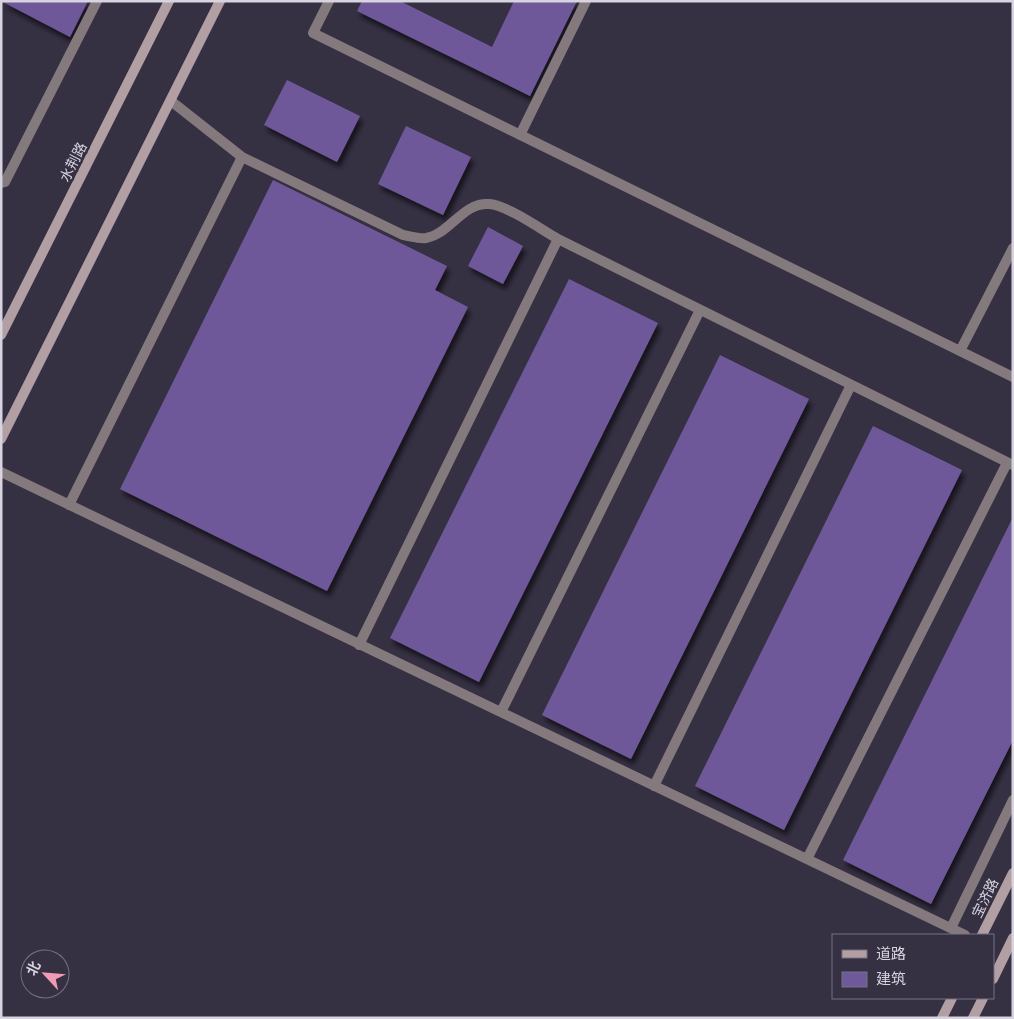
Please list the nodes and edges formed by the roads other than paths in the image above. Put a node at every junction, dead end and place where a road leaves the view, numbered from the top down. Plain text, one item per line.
1 (97, 1) edge
2 (169, 1) edge
3 (220, 1) edge
4 (328, 1) edge
5 (586, 1) edge
6 (171, 100) junction
7 (520, 135) junction
8 (242, 157) junction
9 (1, 183) edge
10 (558, 239) junction
11 (1013, 248) edge
12 (700, 310) junction
13 (4, 325) edge
14 (1, 334) edge
15 (960, 351) junction
16 (1013, 378) edge
17 (851, 385) junction
18 (1, 439) edge
19 (1010, 464) edge
20 (1, 472) edge
21 (69, 505) junction
22 (360, 645) junction
23 (500, 712) junction
24 (654, 786) junction
25 (1013, 800) edge
26 (807, 859) junction
27 (1013, 873) edge
28 (951, 928) junction
29 (963, 934) edge
30 (982, 934) edge
31 (1013, 938) edge
32 (994, 977) edge
33 (952, 999) edge
34 (983, 999) edge
35 (942, 1018) edge
36 (974, 1018) edge

1 - 9 lane
2 - 13 main road, 水荆路
3 - 6 main road
4 - 7 lane
5 - 7 lane
6 - 8 lane
6 - 18 main road
7 - 15 lane
8 - 10 lane
8 - 21 lane
10 - 12 lane
10 - 22 lane
11 - 15 lane
12 - 17 lane
12 - 23 lane
13 - 14 main road, 水荆路
15 - 16 lane
17 - 19 lane
17 - 24 lane
19 - 26 lane
20 - 21 lane
21 - 22 lane
22 - 23 lane
23 - 24 lane
24 - 26 lane
25 - 28 lane
26 - 28 lane
27 - 30 main road, 宝济路
28 - 29 lane
31 - 32 main road
33 - 35 main road
34 - 36 main road

